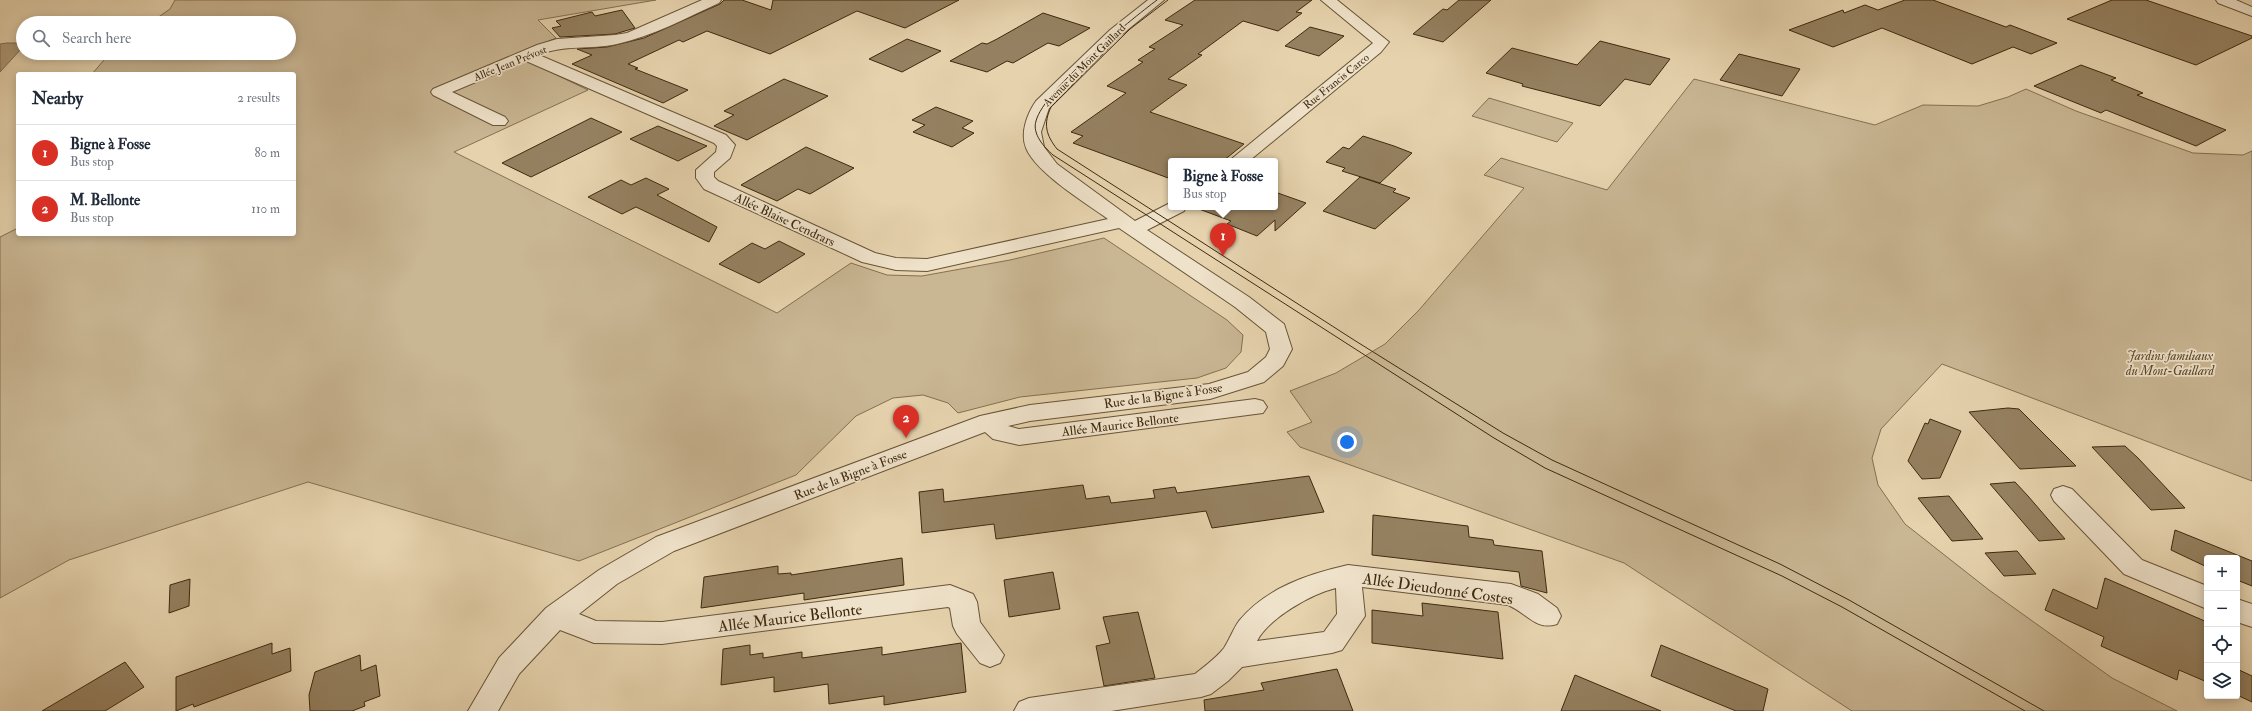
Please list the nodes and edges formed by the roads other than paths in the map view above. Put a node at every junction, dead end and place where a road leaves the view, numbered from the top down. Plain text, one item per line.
1 (714, 0) edge
2 (1157, 0) edge
3 (1328, 0) edge
4 (2223, 0) edge
5 (2252, 12) edge
6 (526, 55) junction
7 (500, 121) dead end
8 (1242, 158) edge
9 (1172, 210) edge
10 (1129, 224) junction
11 (1255, 407) dead end
12 (988, 422) junction
13 (2063, 495) dead end
14 (1348, 575) junction
15 (2204, 597) edge
16 (2240, 611) edge
17 (556, 616) junction
18 (1547, 616) dead end
19 (2252, 616) edge
20 (990, 655) dead end
21 (1234, 656) junction
22 (483, 711) edge
23 (1030, 711) edge

1 - 6 street, Allée Jean Prévost
2 - 10 street, Avenue du Mont Gaillard
3 - 8 street, Rue Francis Carco
4 - 5 street
6 - 7 street, Allée Jean Prévost
6 - 10 street, Allée Blaise Cendrars
9 - 10 street
10 - 12 street, Rue de la Bigne à Fosse
11 - 12 street, Allée Maurice Bellonte
12 - 17 street, Rue de la Bigne à Fosse
13 - 15 street
14 - 18 street, Allée Dieudonné Costes
14 - 21 street, Allée Dieudonné Costes
14 - 21 street, Allée Dieudonné Costes
16 - 19 street
17 - 20 street, Allée Maurice Bellonte
17 - 22 street, Rue de la Bigne à Fosse
21 - 23 street, Allée Dieudonné Costes

